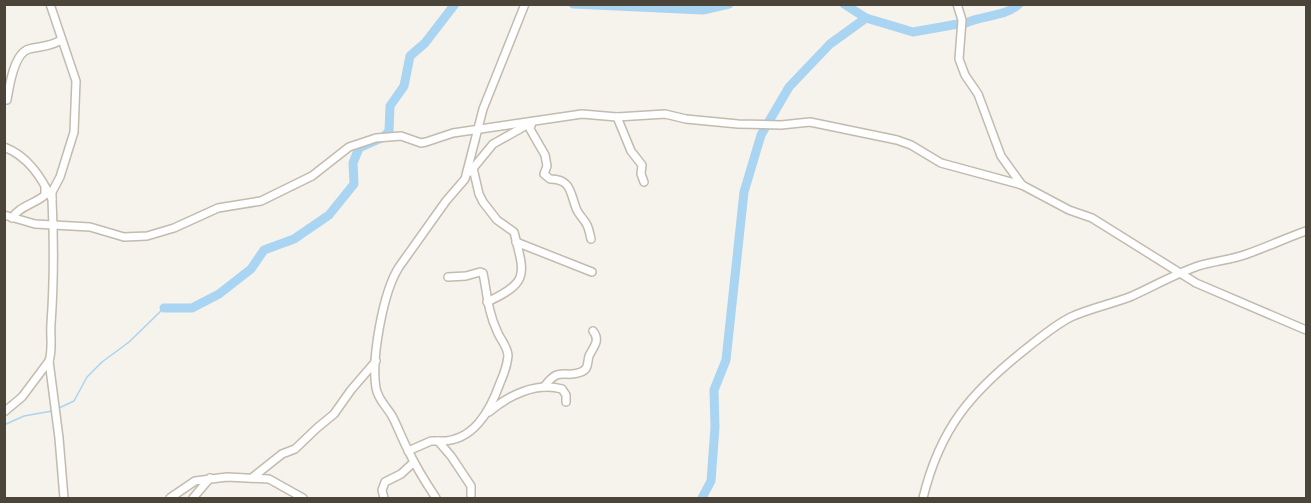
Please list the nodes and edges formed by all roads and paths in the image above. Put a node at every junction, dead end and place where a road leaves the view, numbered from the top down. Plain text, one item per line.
1 (50, 4) edge
2 (525, 4) edge
3 (957, 4) edge
4 (61, 40) junction
5 (7, 100) dead end
6 (617, 117) junction
7 (532, 122) junction
8 (476, 129) junction
9 (4, 147) edge
10 (473, 168) junction
11 (465, 179) junction
12 (644, 182) dead end
13 (45, 185) junction
14 (1022, 185) junction
15 (52, 199) junction
16 (8, 216) edge
17 (53, 225) junction
18 (1306, 231) edge
19 (591, 239) dead end
20 (516, 242) junction
21 (592, 272) dead end
22 (1178, 273) junction
23 (448, 277) dead end
24 (487, 302) junction
25 (1306, 330) edge
26 (593, 331) dead end
27 (49, 361) junction
28 (376, 361) junction
29 (544, 387) junction
30 (566, 402) dead end
31 (4, 412) edge
32 (485, 415) junction
33 (438, 441) junction
34 (408, 452) junction
35 (414, 462) junction
36 (253, 477) junction
37 (210, 478) junction
38 (471, 495) dead end
39 (64, 498) edge
40 (170, 498) edge
41 (193, 498) edge
42 (303, 498) edge
43 (384, 498) edge
44 (436, 498) edge
45 (923, 498) edge

1 - 4 street
2 - 8 street
3 - 14 street
4 - 5 street
4 - 15 street
6 - 7 street
6 - 12 street
6 - 14 street
7 - 8 street
7 - 10 street
7 - 19 street
8 - 11 street
8 - 17 street
9 - 13 street
10 - 11 street
10 - 20 street
11 - 28 street
13 - 15 street
13 - 16 street
14 - 22 street
15 - 17 street
16 - 17 street
17 - 27 street
18 - 22 street
20 - 21 street
20 - 24 street
22 - 25 street
22 - 45 street
23 - 24 street
24 - 32 street
26 - 29 street
27 - 31 street
27 - 39 street
28 - 34 street
28 - 36 street
29 - 30 street
29 - 32 street
32 - 33 street
33 - 34 street
33 - 38 street
34 - 35 street
35 - 43 street
35 - 44 street
36 - 37 street
36 - 42 street
37 - 40 street
37 - 41 street

